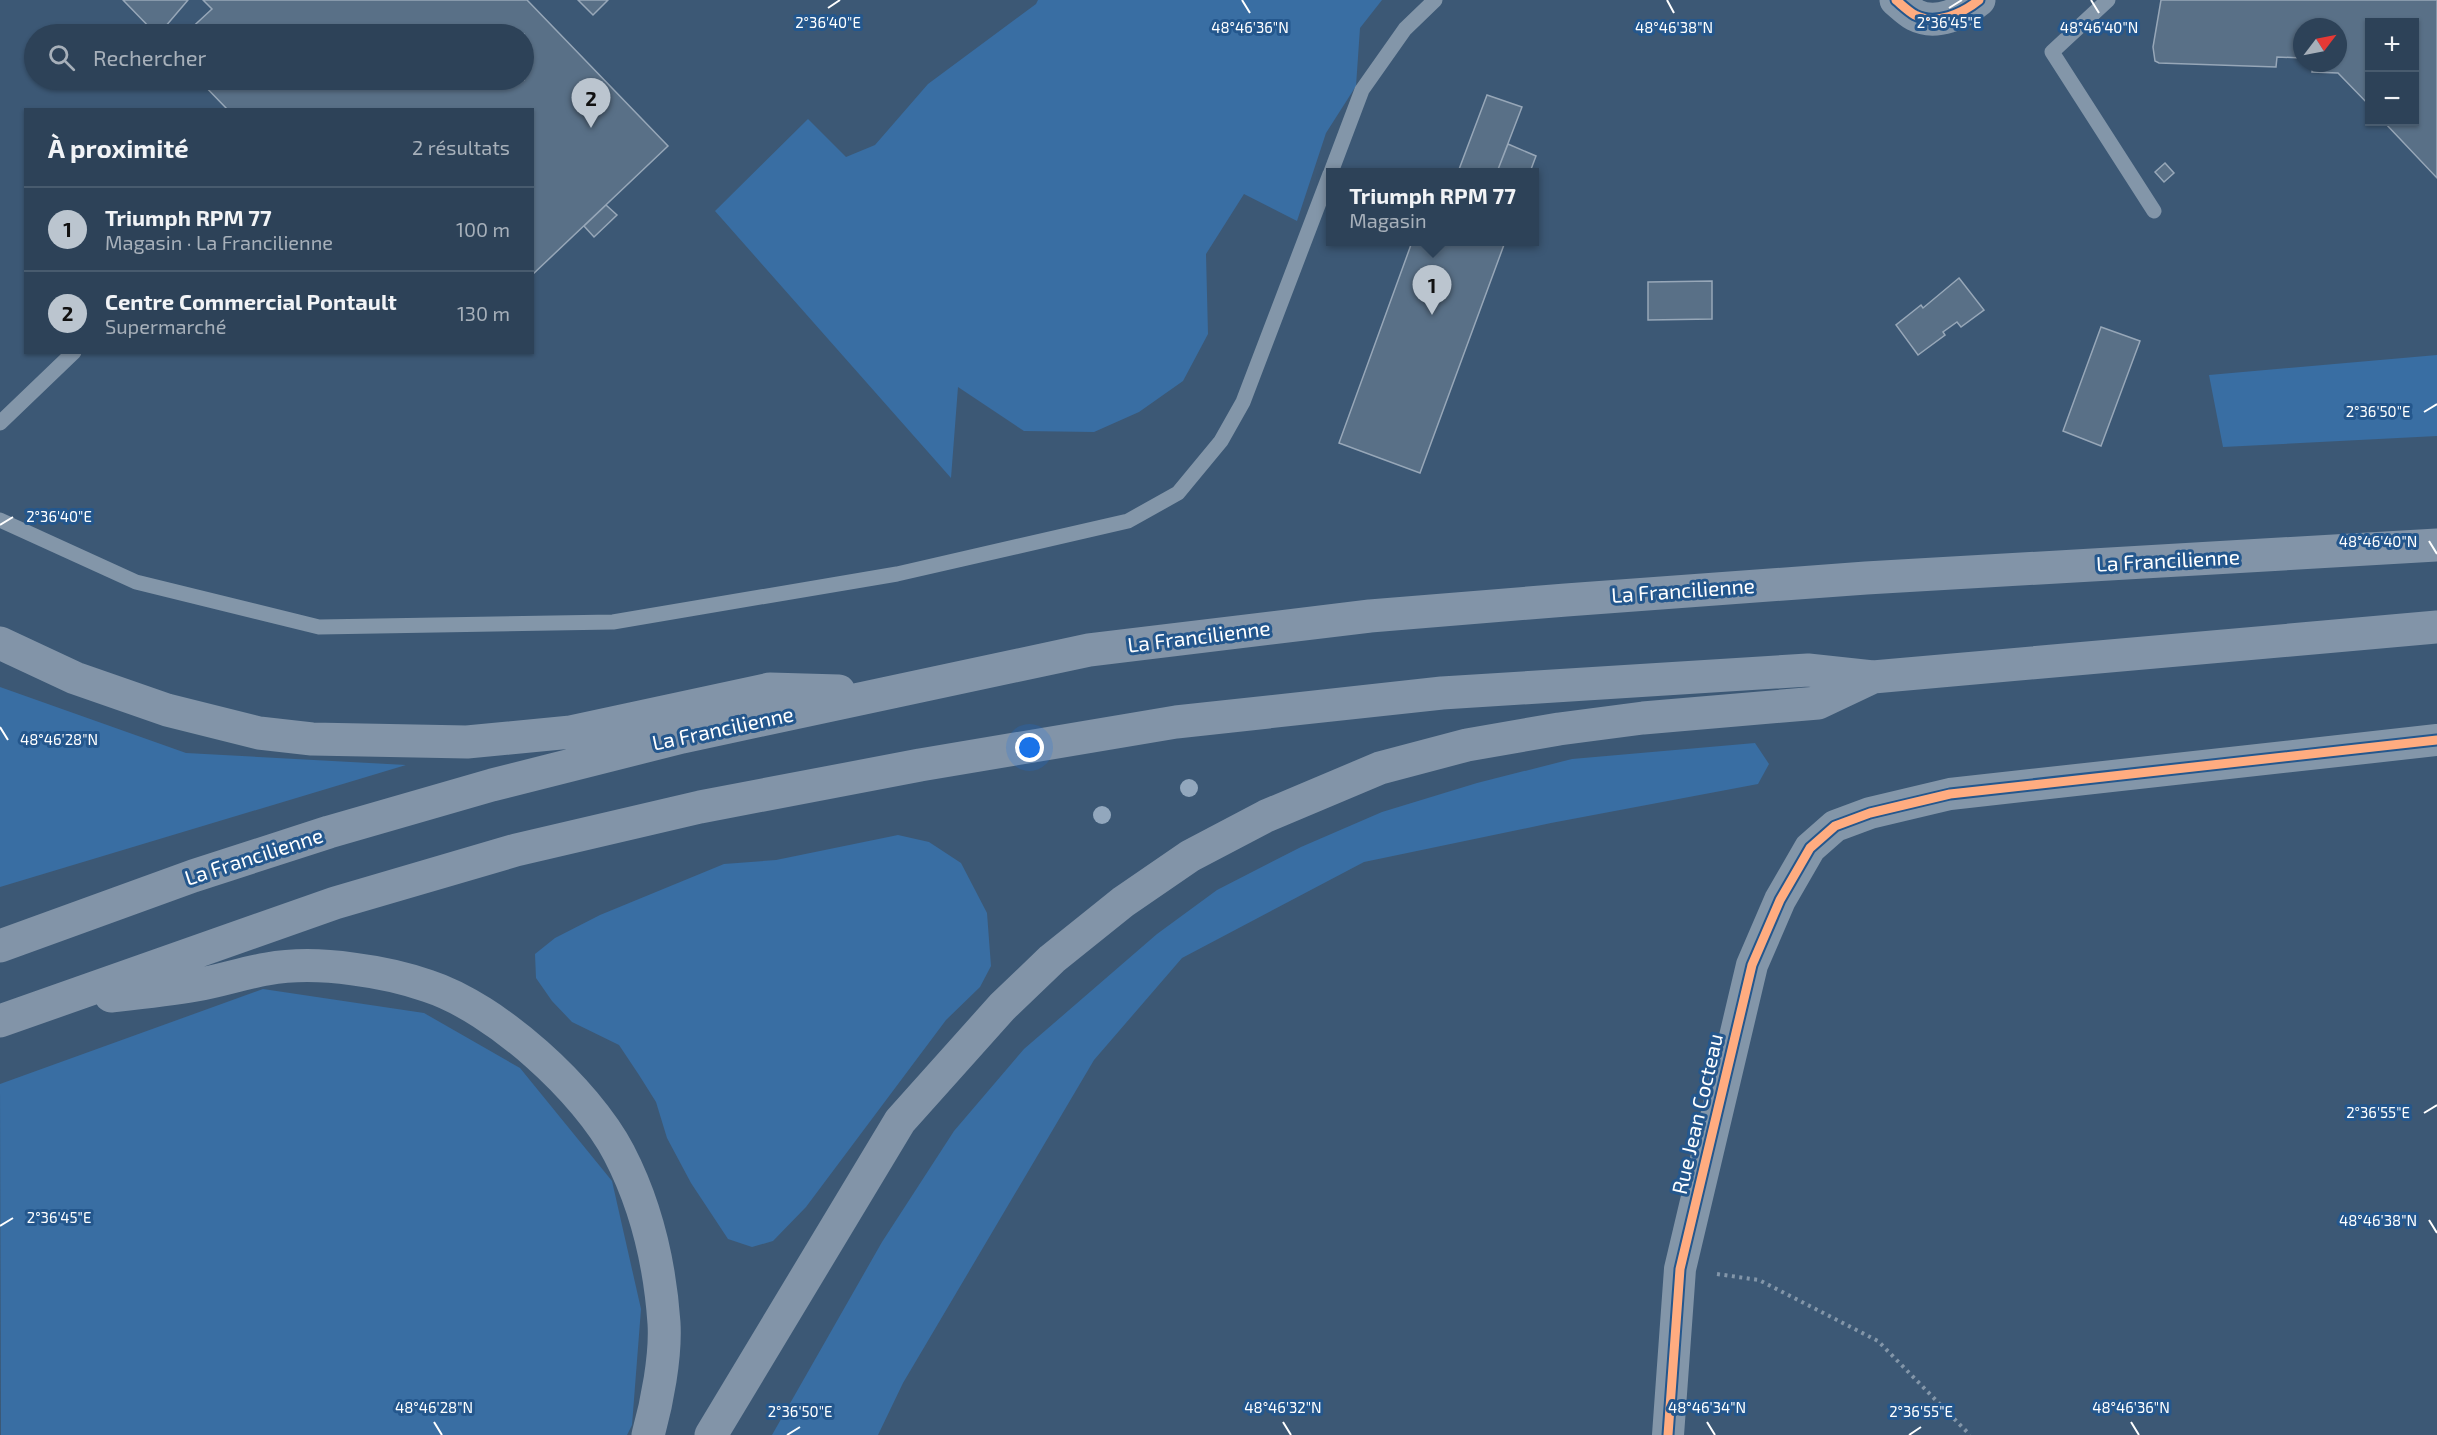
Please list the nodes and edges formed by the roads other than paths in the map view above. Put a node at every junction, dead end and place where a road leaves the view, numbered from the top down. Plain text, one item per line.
1 (1436, 0) edge
2 (1979, 0) edge
3 (2108, 0) edge
4 (1906, 8) edge
5 (1332, 168) edge
6 (1326, 184) edge
7 (2154, 211) dead end
8 (72, 354) edge
9 (1, 420) edge
10 (0, 520) edge
11 (2437, 545) edge
12 (2437, 627) edge
13 (0, 643) edge
14 (1873, 677) junction
15 (888, 693) junction
16 (2437, 740) edge
17 (0, 946) edge
18 (44, 1005) junction
19 (0, 1021) edge
20 (648, 1435) edge
21 (711, 1435) edge
22 (1668, 1435) edge

1 - 5 lane
2 - 4 street
3 - 7 lane
6 - 10 lane
8 - 9 lane
11 - 15 highway, La Francilienne
12 - 14 highway
13 - 15 highway
14 - 18 highway
14 - 21 highway
15 - 17 highway, La Francilienne
16 - 22 street, Rue Jean Cocteau
18 - 19 highway
18 - 20 highway

